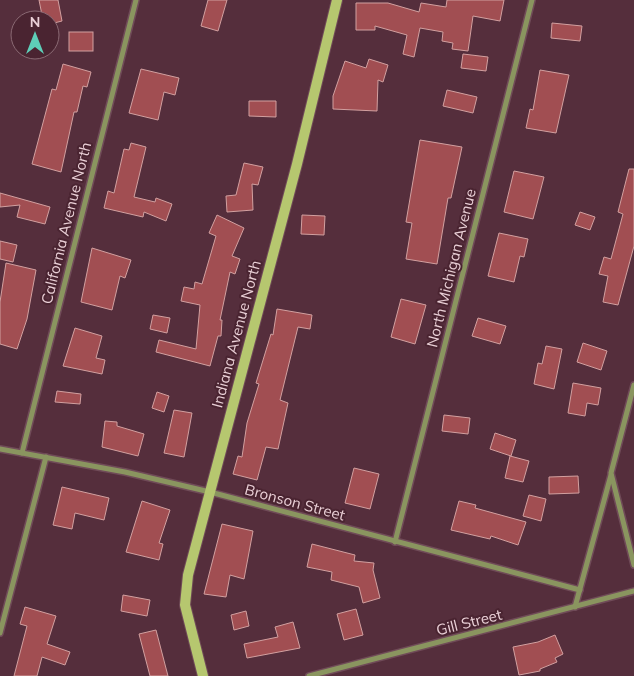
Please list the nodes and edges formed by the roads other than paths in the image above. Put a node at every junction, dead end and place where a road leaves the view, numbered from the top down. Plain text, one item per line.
1 (136, 0) edge
2 (337, 0) edge
3 (532, 0) edge
4 (634, 385) edge
5 (0, 449) edge
6 (22, 453) junction
7 (46, 457) junction
8 (611, 473) junction
9 (210, 492) junction
10 (395, 542) junction
11 (634, 565) edge
12 (580, 590) junction
13 (634, 591) edge
14 (575, 607) junction
15 (0, 633) edge
16 (203, 676) edge
17 (309, 676) edge

1 - 6 street, California Avenue North
2 - 9 street, Indiana Avenue North
3 - 10 street, North Michigan Avenue
4 - 8 street
5 - 6 street, Bronson Street
6 - 7 street, Bronson Street
7 - 9 street, Bronson Street
7 - 15 street
8 - 11 street
8 - 12 street
9 - 10 street, Bronson Street
9 - 16 street, Indiana Avenue North
10 - 12 street, Bronson Street
12 - 14 street
13 - 14 street, Gill Street
14 - 17 street, Gill Street

